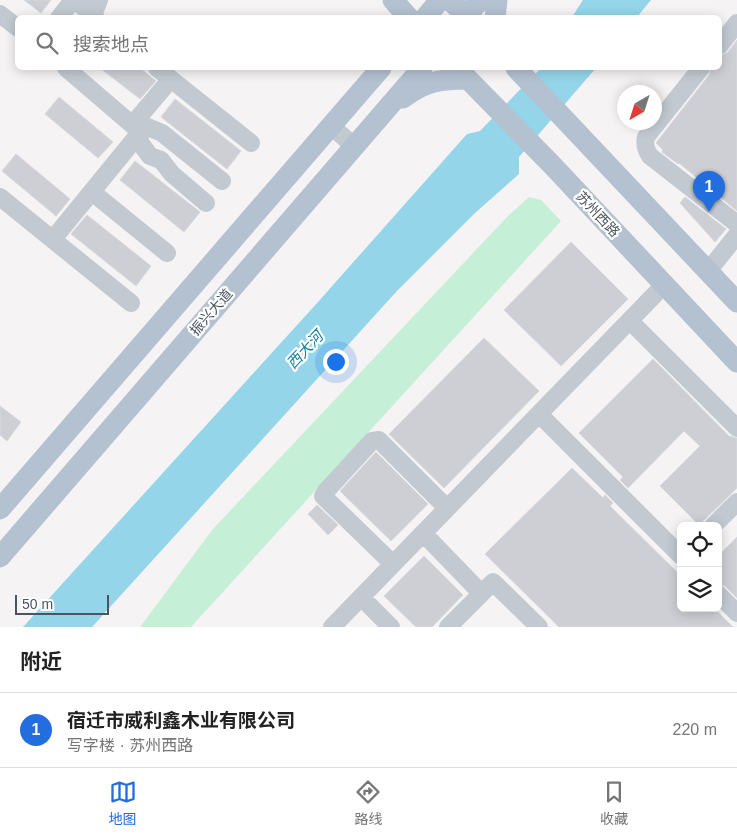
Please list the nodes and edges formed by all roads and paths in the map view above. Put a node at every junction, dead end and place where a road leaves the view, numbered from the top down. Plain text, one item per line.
1 (74, 0) edge
2 (381, 0) edge
3 (393, 0) edge
4 (440, 0) edge
5 (450, 0) edge
6 (480, 0) edge
7 (497, 0) edge
8 (94, 12) edge
9 (0, 14) edge
10 (62, 15) edge
11 (388, 15) edge
12 (406, 15) edge
13 (428, 15) edge
14 (464, 15) edge
15 (468, 15) edge
16 (495, 15) edge
17 (737, 23) edge
18 (15, 26) edge
19 (722, 42) edge
20 (68, 70) edge
21 (160, 70) edge
22 (420, 70) edge
23 (518, 70) edge
24 (699, 70) edge
25 (372, 76) edge
26 (171, 79) junction
27 (468, 79) edge
28 (379, 117) junction
29 (331, 126) junction
30 (136, 130) junction
31 (250, 143) dead end
32 (354, 146) junction
33 (222, 181) dead end
34 (92, 192) junction
35 (0, 197) edge
36 (206, 203) dead end
37 (737, 224) edge
38 (737, 235) edge
39 (53, 239) junction
40 (167, 254) dead end
41 (708, 271) junction
42 (664, 285) junction
43 (737, 302) edge
44 (131, 303) dead end
45 (630, 321) junction
46 (737, 362) edge
47 (539, 414) junction
48 (737, 428) edge
49 (737, 502) edge
50 (447, 508) junction
51 (0, 509) edge
52 (717, 522) edge
53 (423, 534) junction
54 (677, 552) edge
55 (0, 556) edge
56 (392, 564) junction
57 (482, 593) junction
58 (361, 597) junction
59 (722, 598) edge
60 (737, 613) edge
61 (332, 627) edge
62 (391, 627) edge
63 (448, 627) edge
64 (539, 627) edge

1 - 8 lane
1 - 10 lane
2 - 11 main road
3 - 12 main road
4 - 13 main road
5 - 14 main road
6 - 15 main road
7 - 16 main road
9 - 18 lane
17 - 19 lane
20 - 30 lane
21 - 26 lane
22 - 28 main road, 振兴大道
23 - 41 main road
24 - 37 lane
25 - 29 main road
26 - 30 lane
26 - 31 lane
27 - 28 main road
27 - 42 main road, 苏州西路
28 - 32 main road, 振兴大道
29 - 32 lane
29 - 51 main road
30 - 33 lane
30 - 34 lane
30 - 36 lane
32 - 55 main road, 振兴大道
34 - 39 lane
34 - 40 lane
35 - 39 lane
38 - 41 lane
39 - 44 lane
41 - 43 main road
42 - 45 lane
42 - 46 main road, 苏州西路
45 - 47 lane
45 - 48 lane
47 - 50 lane
47 - 54 lane
49 - 52 lane
50 - 53 lane
50 - 56 lane
53 - 56 lane
53 - 57 lane
56 - 58 lane
57 - 63 lane
57 - 64 lane
58 - 61 lane
58 - 62 lane
59 - 60 lane

